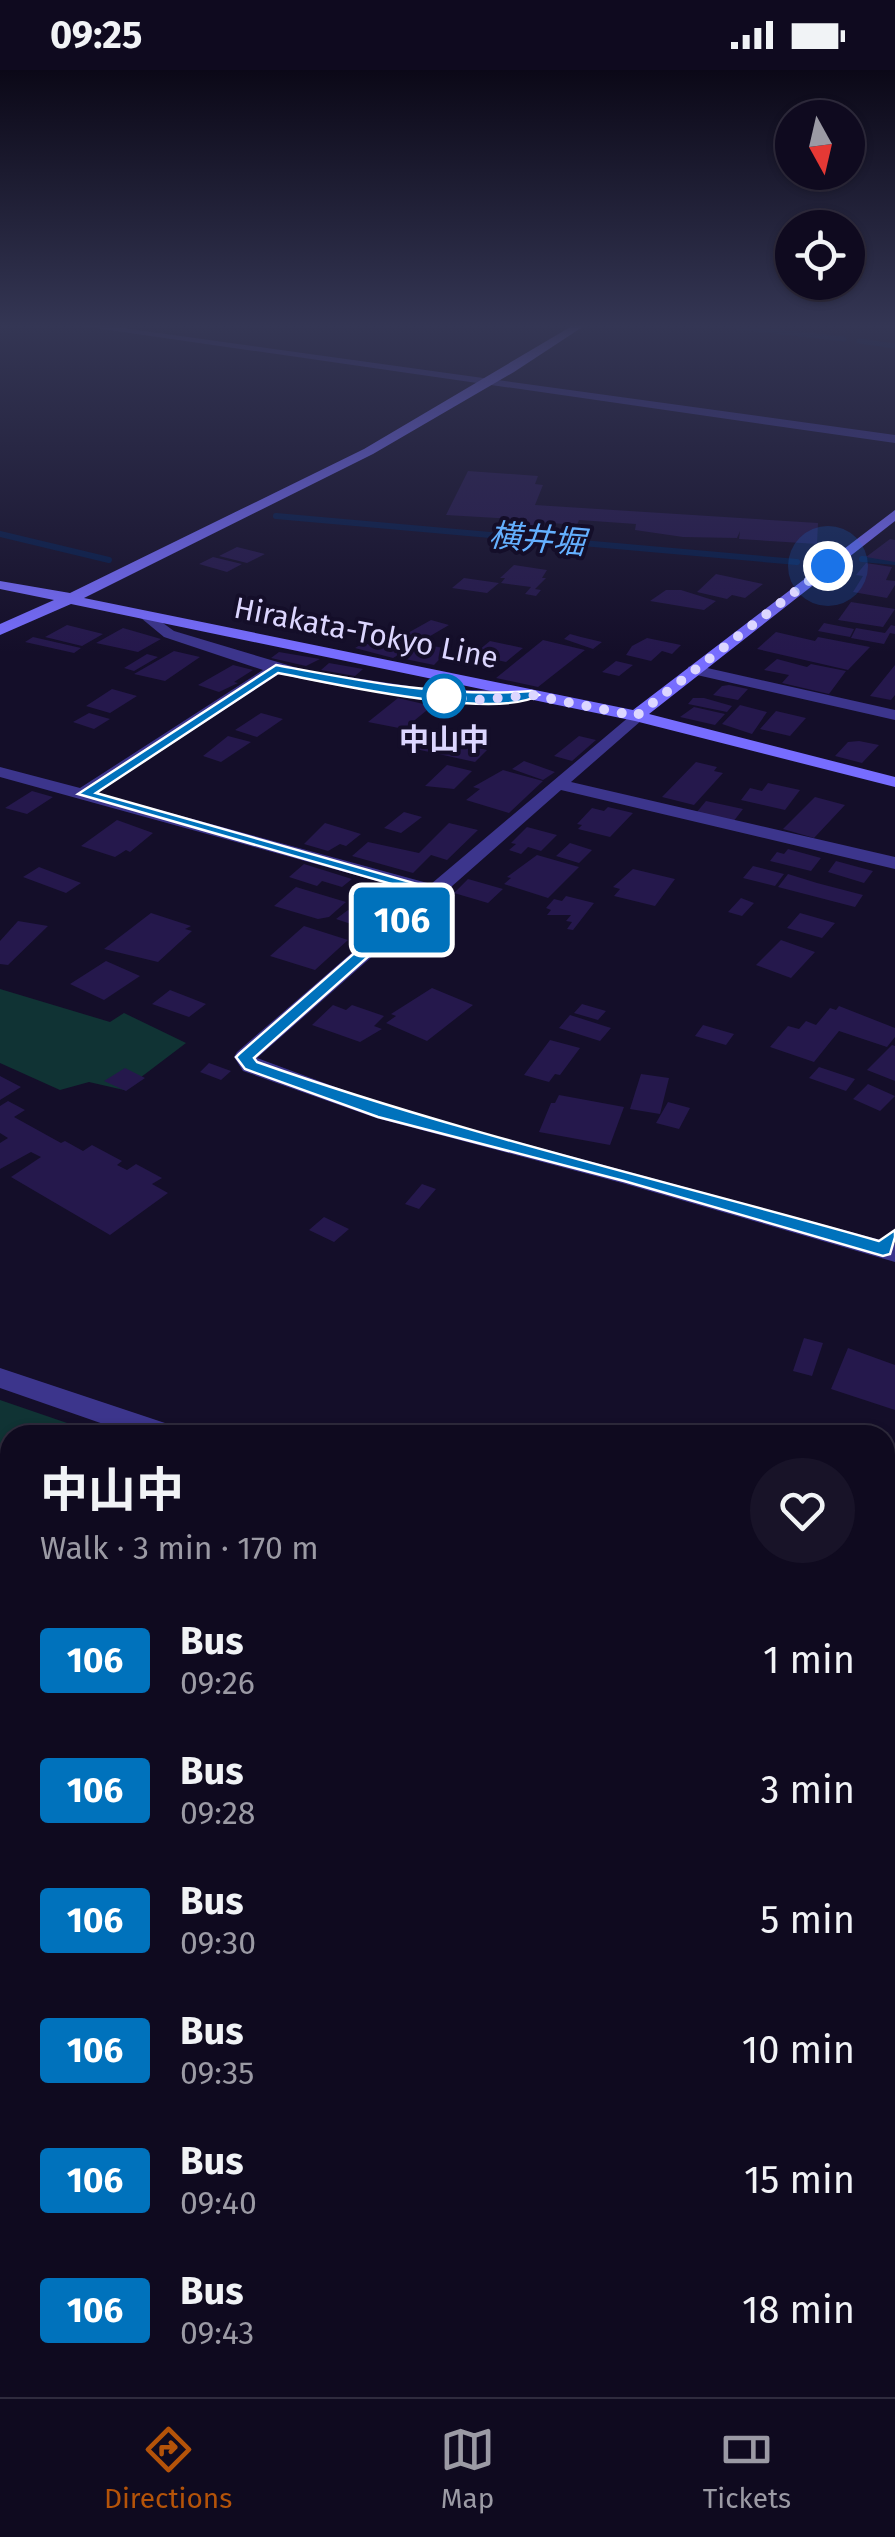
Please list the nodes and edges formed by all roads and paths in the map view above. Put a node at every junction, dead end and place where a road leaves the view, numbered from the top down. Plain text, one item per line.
1 (398, 435) edge
2 (869, 435) edge
3 (895, 438) edge
4 (895, 514) edge
5 (0, 585) edge
6 (69, 600) junction
7 (149, 618) junction
8 (0, 630) edge
9 (276, 669) junction
10 (694, 670) junction
11 (532, 695) junction
12 (895, 715) edge
13 (636, 716) junction
14 (0, 772) edge
15 (895, 782) edge
16 (561, 784) junction
17 (84, 794) junction
18 (895, 863) edge
19 (434, 891) junction
20 (891, 1246) edge
21 (0, 1378) edge
22 (137, 1425) edge

1 - 6 street
2 - 3 street
4 - 10 street
5 - 6 street, Hirakata-Tokyo Line
6 - 7 street, Hirakata-Tokyo Line
6 - 8 street
7 - 9 street
7 - 11 street, Hirakata-Tokyo Line
9 - 11 street
9 - 17 street
10 - 12 street
10 - 13 street
11 - 13 street, Hirakata-Tokyo Line
13 - 15 street, Hirakata-Tokyo Line
13 - 16 street
14 - 17 street
16 - 18 street
16 - 19 street
17 - 19 street
19 - 20 street
21 - 22 street

